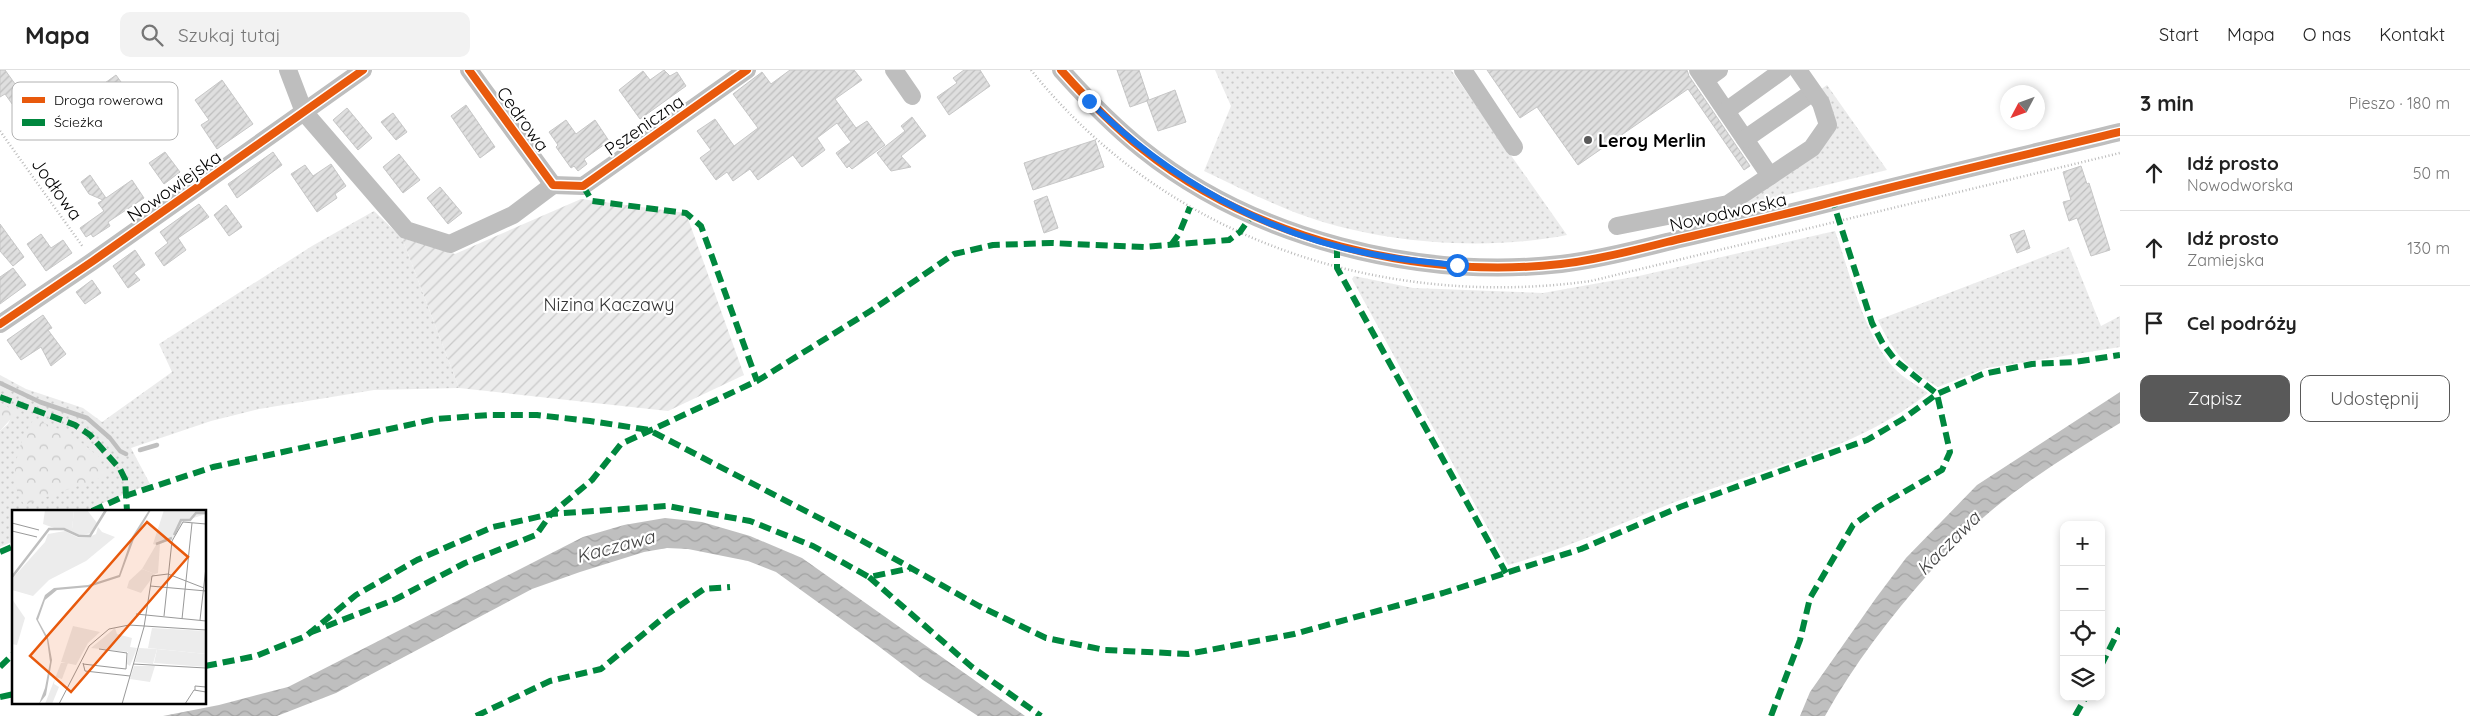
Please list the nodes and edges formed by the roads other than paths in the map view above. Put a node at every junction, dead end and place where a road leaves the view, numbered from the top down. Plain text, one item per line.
1 (288, 70) edge
2 (363, 70) edge
3 (469, 70) edge
4 (747, 70) edge
5 (894, 70) edge
6 (1061, 70) edge
7 (1463, 70) edge
8 (1783, 70) edge
9 (1798, 70) edge
10 (1707, 73) edge
11 (1813, 92) junction
12 (912, 96) dead end
13 (1726, 111) junction
14 (304, 112) junction
15 (2120, 132) edge
16 (1745, 139) junction
17 (1514, 147) dead end
18 (1770, 176) junction
19 (553, 185) junction
20 (1617, 226) dead end
21 (0, 324) edge

1 - 14 street
2 - 14 street, Nowowiejska
3 - 19 street, Cedrowa
4 - 19 street, Pszeniczna
5 - 12 street
6 - 15 street, Nowodworska
7 - 17 street
8 - 13 street
9 - 11 street
10 - 13 street
11 - 16 street
11 - 18 street
13 - 16 street
14 - 19 street
14 - 21 street, Nowowiejska
16 - 18 street
18 - 20 street

